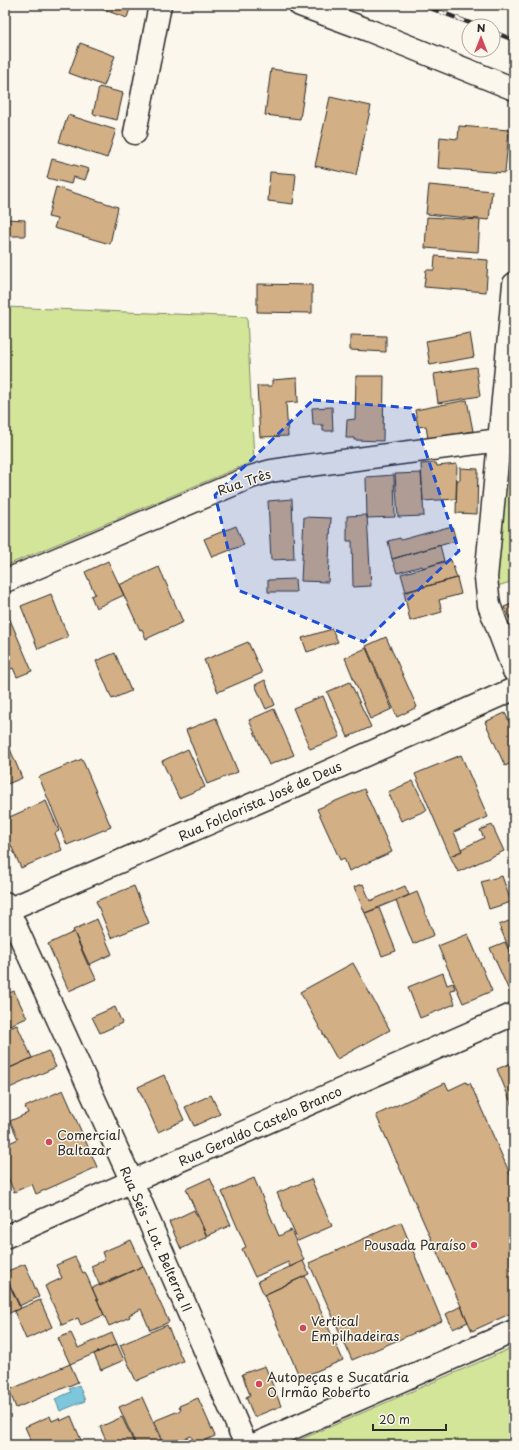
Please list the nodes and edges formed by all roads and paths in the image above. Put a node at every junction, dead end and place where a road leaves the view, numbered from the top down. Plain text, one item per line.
1 (160, 5) edge
2 (300, 5) edge
3 (514, 89) edge
4 (136, 133) dead end
5 (514, 284) edge
6 (498, 440) junction
7 (5, 581) edge
8 (514, 671) edge
9 (514, 689) edge
10 (6, 908) edge
11 (514, 1014) edge
12 (132, 1182) junction
13 (5, 1237) edge
14 (514, 1332) edge
15 (246, 1445) edge
16 (254, 1445) edge

1 - 4 street
2 - 3 street
5 - 6 street
6 - 7 street, Rua Três
6 - 8 street
9 - 10 street, Rua Folclorista José de Deus
10 - 12 street, Rua Seis - Lot. Belterra II
11 - 12 street, Rua Geraldo Castelo Branco
12 - 13 street, Rua Geraldo Castelo Branco
12 - 15 street, Rua Seis - Lot. Belterra II
14 - 16 street

